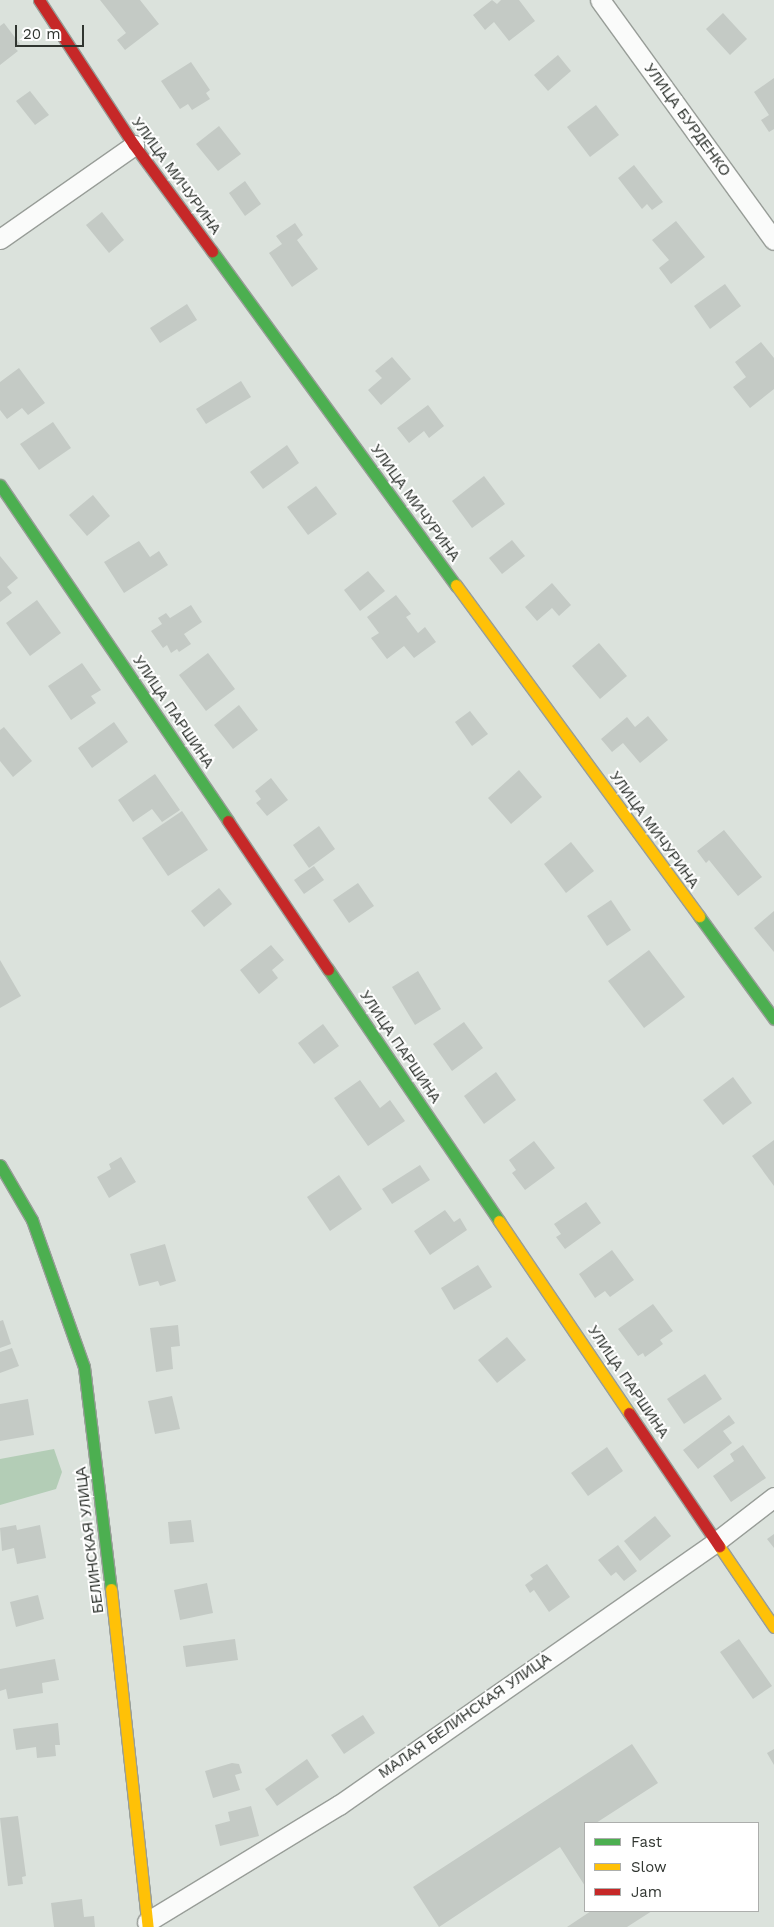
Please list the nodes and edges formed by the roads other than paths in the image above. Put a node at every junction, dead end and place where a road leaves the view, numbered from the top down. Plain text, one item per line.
1 (39, 0) edge
2 (600, 0) edge
3 (134, 145) junction
4 (0, 239) edge
5 (774, 240) edge
6 (0, 485) edge
7 (774, 1019) edge
8 (0, 1165) edge
9 (774, 1497) edge
10 (717, 1541) junction
11 (774, 1627) edge
12 (148, 1925) edge

1 - 3 street, УЛИЦА МИЧУРИНА
2 - 5 street, УЛИЦА БУРДЕНКО
3 - 4 street
3 - 7 street, УЛИЦА МИЧУРИНА
6 - 10 street, УЛИЦА ПАРШИНА
8 - 12 street, БЕЛИНСКАЯ УЛИЦА
9 - 10 street, МАЛАЯ БЕЛИНСКАЯ УЛИЦА
10 - 11 street, УЛИЦА ПАРШИНА
10 - 12 street, МАЛАЯ БЕЛИНСКАЯ УЛИЦА

